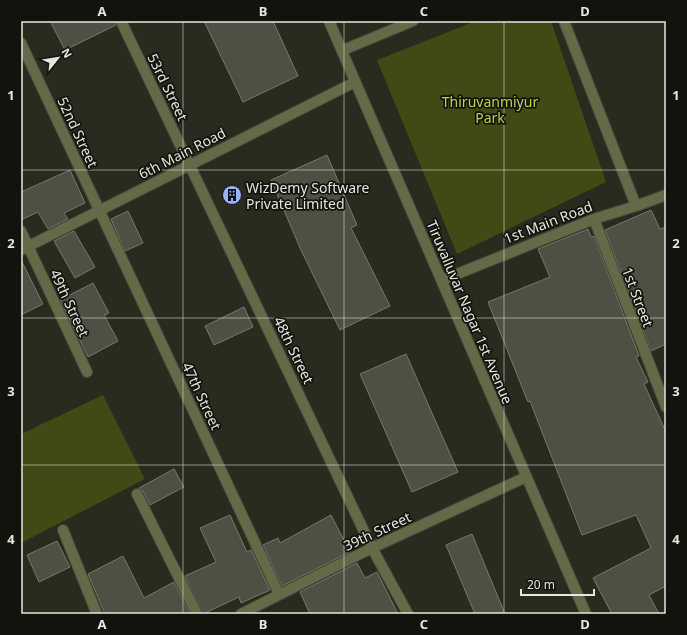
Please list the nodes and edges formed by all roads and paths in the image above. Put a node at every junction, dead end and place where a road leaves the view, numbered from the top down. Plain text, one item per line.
1 (121, 21) edge
2 (329, 21) edge
3 (413, 21) edge
4 (564, 21) edge
5 (21, 43) edge
6 (342, 50) junction
7 (355, 82) junction
8 (190, 165) junction
9 (666, 195) edge
10 (636, 206) junction
11 (99, 211) junction
12 (594, 219) junction
13 (21, 231) edge
14 (24, 248) edge
15 (442, 280) junction
16 (87, 372) dead end
17 (666, 407) edge
18 (526, 477) junction
19 (137, 494) dead end
20 (63, 530) dead end
21 (372, 548) junction
22 (279, 594) junction
23 (97, 614) edge
24 (197, 614) edge
25 (241, 614) edge
26 (408, 614) edge
27 (586, 614) edge

1 - 8 street, 53rd Street
2 - 6 street, Tiruvalluvar Nagar 1st Avenue
3 - 6 street
4 - 10 street
5 - 11 street, 52nd Street
6 - 7 street, Tiruvalluvar Nagar 1st Avenue
7 - 8 street, 6th Main Road
7 - 15 street, Tiruvalluvar Nagar 1st Avenue
8 - 11 street, 6th Main Road
8 - 21 street, 48th Street
9 - 10 street, 1st Main Road
10 - 12 street, 1st Main Road
11 - 14 street, 6th Main Road
11 - 22 street, 47th Street
12 - 15 street, 1st Main Road
12 - 17 street, 1st Street
13 - 14 street, 49th Street
14 - 16 street, 49th Street
15 - 18 street, Tiruvalluvar Nagar 1st Avenue
18 - 21 street, 39th Street
18 - 27 street, Tiruvalluvar Nagar 1st Avenue
19 - 24 street
20 - 23 street
21 - 22 street, 39th Street
21 - 26 street, 48th Street
22 - 25 street, 39th Street

